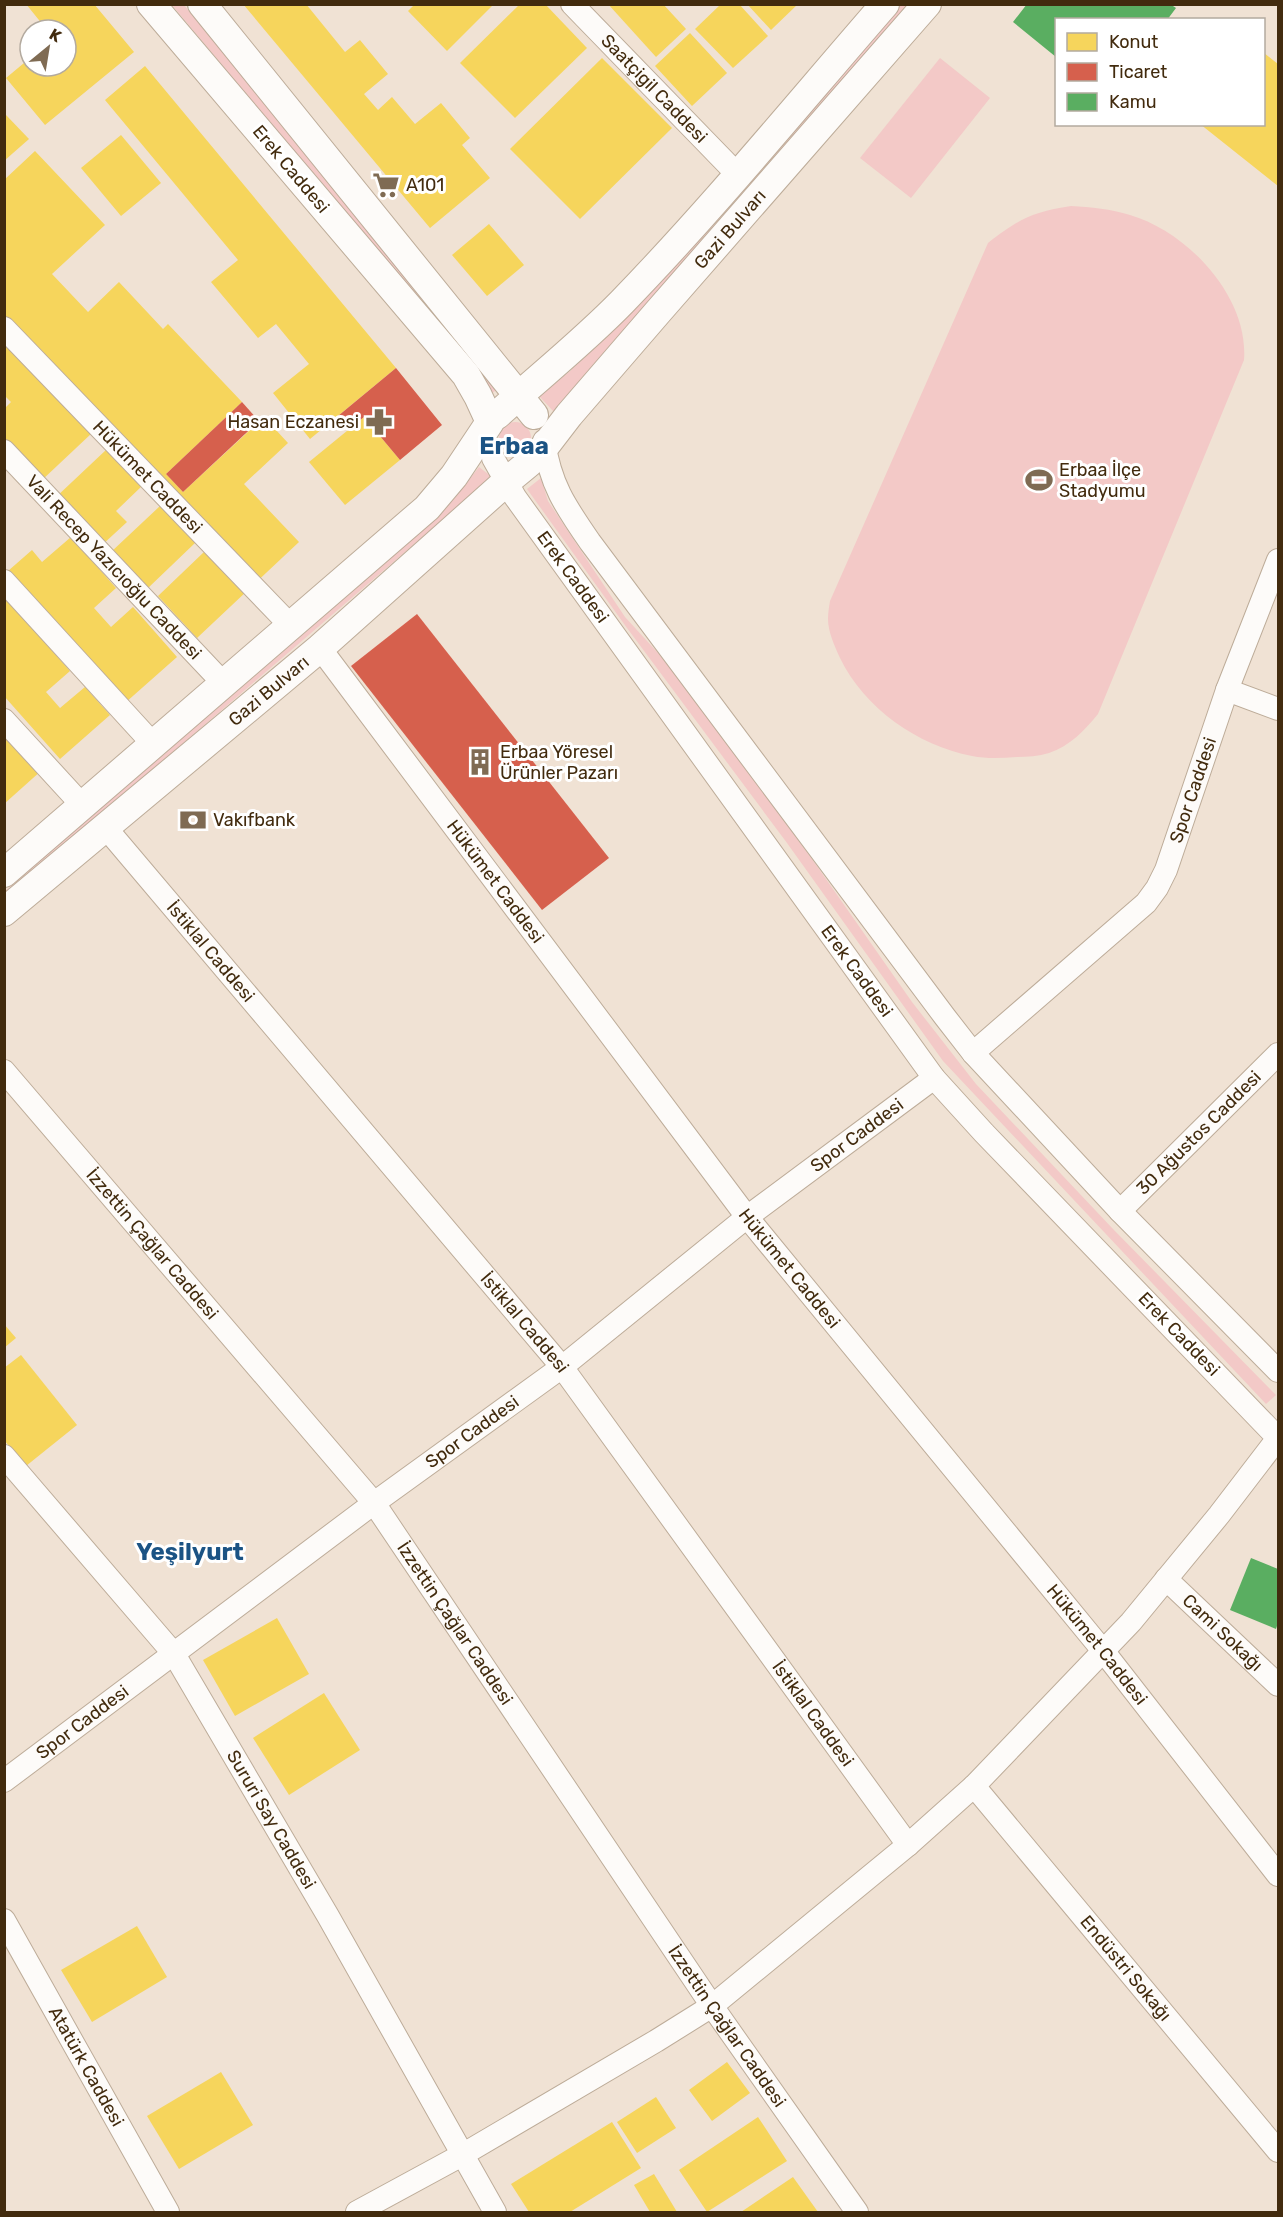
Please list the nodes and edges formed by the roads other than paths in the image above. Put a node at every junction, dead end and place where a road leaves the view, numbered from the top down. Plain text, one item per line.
1 (151, 4) edge
2 (202, 4) edge
3 (572, 4) edge
4 (885, 4) edge
5 (927, 4) edge
6 (737, 174) junction
7 (4, 328) edge
8 (526, 405) junction
9 (493, 418) junction
10 (4, 451) edge
11 (539, 452) junction
12 (499, 470) junction
13 (1278, 560) edge
14 (4, 581) edge
15 (291, 626) junction
16 (320, 648) junction
17 (224, 684) junction
18 (1227, 690) junction
19 (1278, 709) edge
20 (4, 720) edge
21 (153, 744) junction
22 (82, 805) junction
23 (106, 828) junction
24 (4, 873) edge
25 (4, 912) edge
26 (973, 1053) junction
27 (1278, 1054) edge
28 (4, 1071) edge
29 (934, 1078) junction
30 (1120, 1211) junction
31 (747, 1217) junction
32 (562, 1367) junction
33 (1278, 1371) edge
34 (1278, 1437) edge
35 (4, 1456) edge
36 (374, 1503) junction
37 (1166, 1579) junction
38 (1104, 1652) junction
39 (174, 1654) junction
40 (1278, 1685) edge
41 (4, 1781) edge
42 (974, 1786) junction
43 (908, 1845) junction
44 (1278, 1875) edge
45 (4, 1920) edge
46 (712, 2006) junction
47 (1278, 2151) edge
48 (462, 2155) junction
49 (168, 2212) edge
50 (357, 2212) edge
51 (495, 2212) edge
52 (857, 2212) edge

1 - 9 main road, Erek Caddesi
2 - 8 main road, Erek Caddesi
3 - 6 street, Saatçigil Caddesi
4 - 6 main road, Gazi Bulvarı
5 - 11 main road, Gazi Bulvarı
6 - 8 main road, Gazi Bulvarı
7 - 15 street, Hükümet Caddesi
8 - 9 main road, Gazi Bulvarı
8 - 11 main road
9 - 12 main road
9 - 15 main road, Gazi Bulvarı
10 - 17 street, Vali Recep Yazıcıoğlu Caddesi
11 - 12 main road, Gazi Bulvarı
11 - 26 street, Erek Caddesi
12 - 16 main road, Gazi Bulvarı
12 - 29 street, Erek Caddesi
13 - 18 street, Spor Caddesi
14 - 21 street
15 - 17 main road, Gazi Bulvarı
16 - 23 main road, Gazi Bulvarı
16 - 31 street, Hükümet Caddesi
17 - 21 main road, Gazi Bulvarı
18 - 19 street
18 - 26 street, Spor Caddesi
20 - 22 street
21 - 22 main road, Gazi Bulvarı
22 - 24 main road, Gazi Bulvarı
23 - 25 main road, Gazi Bulvarı
23 - 32 street, İstiklal Caddesi
26 - 30 street, Erek Caddesi
27 - 30 street, 30 Ağustos Caddesi
28 - 36 street, İzzettin Çağlar Caddesi
29 - 31 street, Spor Caddesi
29 - 34 street, Erek Caddesi
30 - 33 street, Erek Caddesi
31 - 32 street, Spor Caddesi
31 - 38 street, Hükümet Caddesi
32 - 36 street, Spor Caddesi
32 - 43 street, İstiklal Caddesi
34 - 37 street
35 - 39 street, Sururi Say Caddesi
36 - 39 street, Spor Caddesi
36 - 46 street, İzzettin Çağlar Caddesi
37 - 38 street
37 - 40 street, Cami Sokağı
38 - 42 street
38 - 44 street, Hükümet Caddesi
39 - 41 street, Spor Caddesi
39 - 48 street, Sururi Say Caddesi
42 - 43 street
42 - 47 street, Endüstri Sokağı
43 - 46 street
45 - 49 street, Atatürk Caddesi
46 - 48 street
46 - 52 street, İzzettin Çağlar Caddesi
48 - 50 street
48 - 51 street, Sururi Say Caddesi

